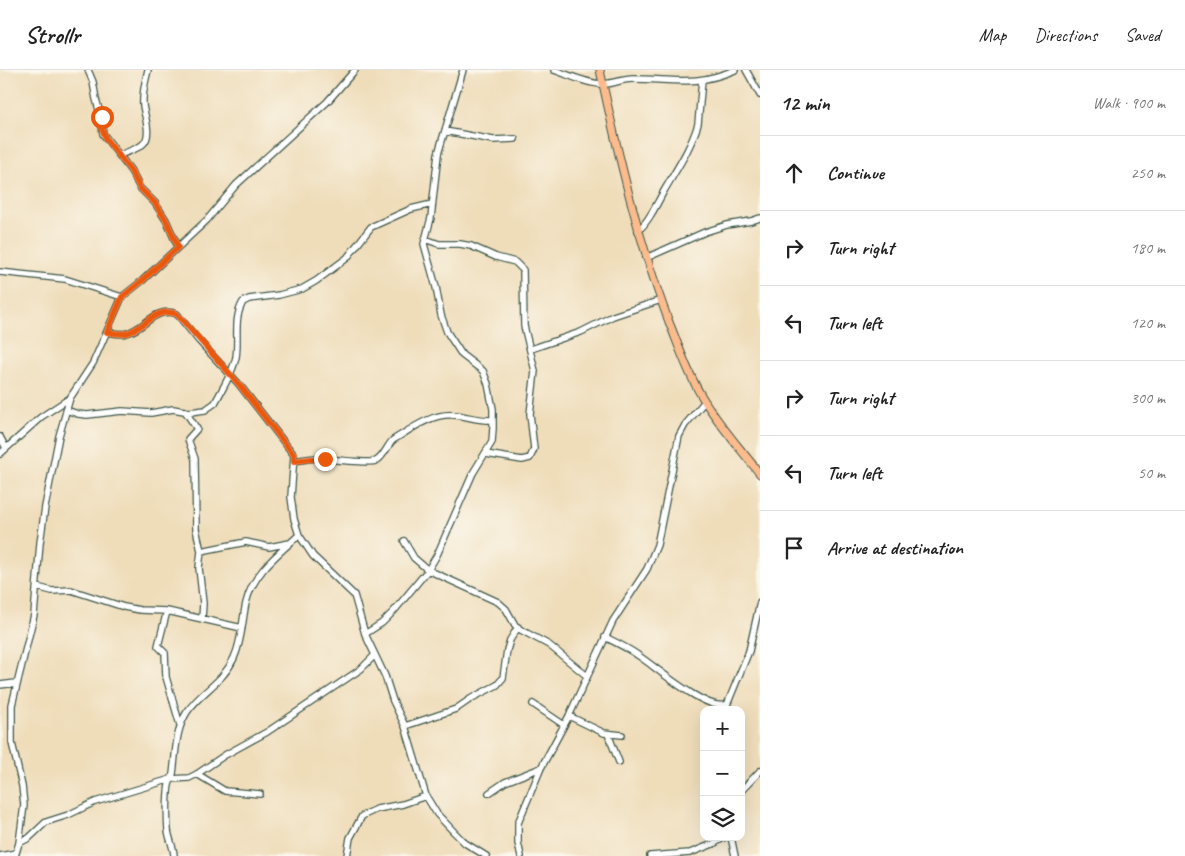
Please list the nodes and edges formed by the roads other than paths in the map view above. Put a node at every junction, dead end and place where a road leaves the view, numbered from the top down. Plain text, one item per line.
1 (88, 70) edge
2 (148, 70) edge
3 (354, 70) edge
4 (463, 70) edge
5 (554, 70) edge
6 (600, 70) edge
7 (735, 70) edge
8 (746, 70) edge
9 (702, 80) junction
10 (602, 84) junction
11 (760, 95) edge
12 (445, 131) junction
13 (515, 139) dead end
14 (120, 155) junction
15 (432, 204) junction
16 (760, 218) edge
17 (638, 230) junction
18 (425, 239) junction
19 (178, 247) junction
20 (646, 258) junction
21 (0, 272) edge
22 (122, 297) junction
23 (661, 300) junction
24 (107, 332) junction
25 (530, 349) junction
26 (230, 374) junction
27 (70, 398) junction
28 (705, 401) junction
29 (66, 410) junction
30 (185, 411) junction
31 (493, 420) junction
32 (0, 437) edge
33 (6, 448) junction
34 (0, 454) edge
35 (486, 454) junction
36 (294, 461) junction
37 (760, 474) edge
38 (299, 536) junction
39 (404, 541) dead end
40 (290, 543) junction
41 (201, 551) junction
42 (428, 570) junction
43 (37, 587) junction
44 (760, 602) edge
45 (167, 611) junction
46 (759, 611) edge
47 (202, 619) junction
48 (518, 627) junction
49 (242, 628) junction
50 (365, 634) junction
51 (605, 637) junction
52 (374, 656) junction
53 (587, 676) junction
54 (16, 682) junction
55 (0, 685) edge
56 (533, 704) dead end
57 (720, 706) edge
58 (726, 706) edge
59 (569, 716) junction
60 (564, 725) junction
61 (180, 726) junction
62 (405, 726) junction
63 (608, 734) junction
64 (622, 735) dead end
65 (619, 762) dead end
66 (541, 768) junction
67 (760, 771) edge
68 (197, 774) junction
69 (171, 779) junction
70 (745, 787) edge
71 (489, 793) dead end
72 (260, 794) dead end
73 (426, 796) junction
74 (718, 841) edge
75 (732, 841) edge
76 (19, 843) junction
77 (16, 855) edge
78 (0, 856) edge
79 (174, 856) edge
80 (347, 856) edge
81 (486, 856) edge
82 (521, 856) edge
83 (650, 856) edge
84 (735, 856) edge

1 - 14 street
2 - 14 street
3 - 19 street
4 - 12 street
5 - 10 street
6 - 10 main road
7 - 9 street
8 - 11 street
9 - 10 street
9 - 17 street
10 - 17 main road
12 - 13 street
12 - 15 street
14 - 19 street
15 - 18 street
15 - 26 street
16 - 20 street
17 - 20 main road
18 - 25 street
18 - 31 street
19 - 22 street
20 - 23 main road
21 - 22 street
22 - 24 street
23 - 25 street
23 - 28 main road
24 - 26 street
24 - 27 street
25 - 35 street
26 - 30 street
26 - 36 street
27 - 29 street
27 - 33 street
28 - 37 main road
28 - 51 street
29 - 30 street
29 - 43 street
30 - 41 street
31 - 35 street
31 - 36 street
32 - 33 street
33 - 34 street
35 - 42 street
36 - 38 street
38 - 40 street
38 - 50 street
39 - 42 street
40 - 41 street
40 - 49 street
41 - 47 street
42 - 48 street
42 - 50 street
43 - 45 street
43 - 54 street
44 - 46 street
45 - 47 street
45 - 61 street
46 - 58 street
47 - 49 street
48 - 53 street
48 - 62 street
49 - 61 street
50 - 52 street
51 - 53 street
51 - 57 street
52 - 62 street
52 - 68 street
53 - 59 street
54 - 55 street
54 - 76 street
56 - 60 street
59 - 60 street
59 - 63 street
60 - 66 street
61 - 69 street
62 - 73 street
63 - 64 street
63 - 65 street
66 - 71 street
66 - 82 street
67 - 70 street
68 - 69 street
68 - 72 street
69 - 76 street
69 - 79 street
73 - 80 street
73 - 81 street
74 - 83 street
75 - 84 street
76 - 77 street
77 - 78 street

